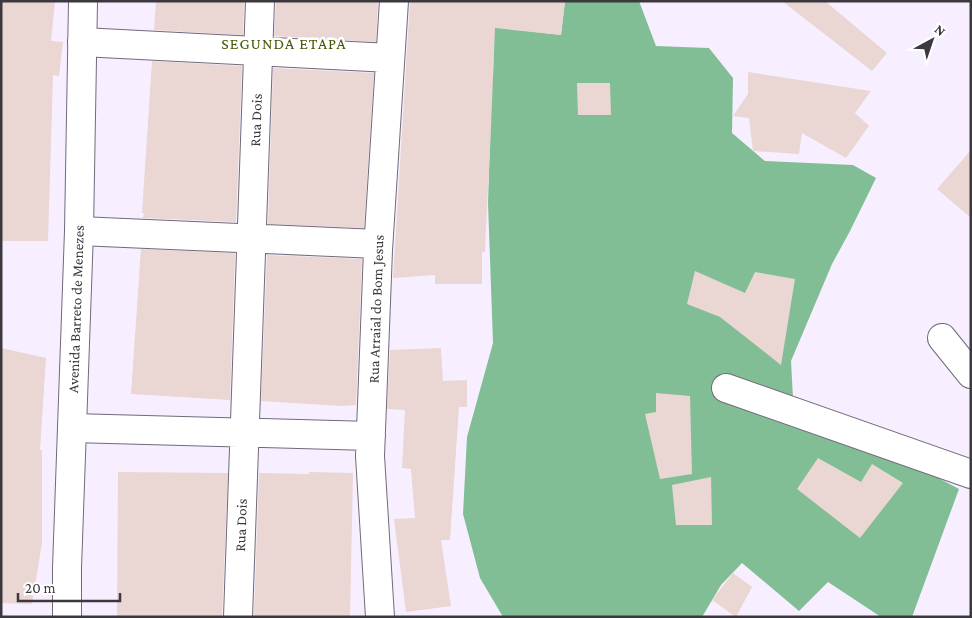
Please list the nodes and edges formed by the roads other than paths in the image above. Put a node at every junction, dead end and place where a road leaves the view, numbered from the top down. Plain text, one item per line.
1 (83, 1) edge
2 (260, 1) edge
3 (394, 1) edge
4 (82, 42) junction
5 (258, 52) junction
6 (390, 58) junction
7 (79, 231) junction
8 (251, 238) junction
9 (378, 244) junction
10 (942, 338) dead end
11 (971, 374) edge
12 (726, 388) dead end
13 (72, 428) junction
14 (244, 433) junction
15 (371, 436) junction
16 (971, 474) edge
17 (67, 617) edge
18 (238, 617) edge
19 (380, 617) edge

1 - 4 street, Avenida Barreto de Menezes
2 - 5 street, Rua Dois
3 - 6 street, Rua Arraial do Bom Jesus
4 - 5 street
4 - 7 street, Avenida Barreto de Menezes
5 - 6 street
5 - 8 street, Rua Dois
6 - 9 street, Rua Arraial do Bom Jesus
7 - 8 street
7 - 13 street, Avenida Barreto de Menezes
8 - 9 street
8 - 14 street, Rua Dois
9 - 15 street, Rua Arraial do Bom Jesus
10 - 11 street
12 - 16 street
13 - 14 street
13 - 17 street, Avenida Barreto de Menezes
14 - 15 street
14 - 18 street, Rua Dois
15 - 19 street, Rua Arraial do Bom Jesus

